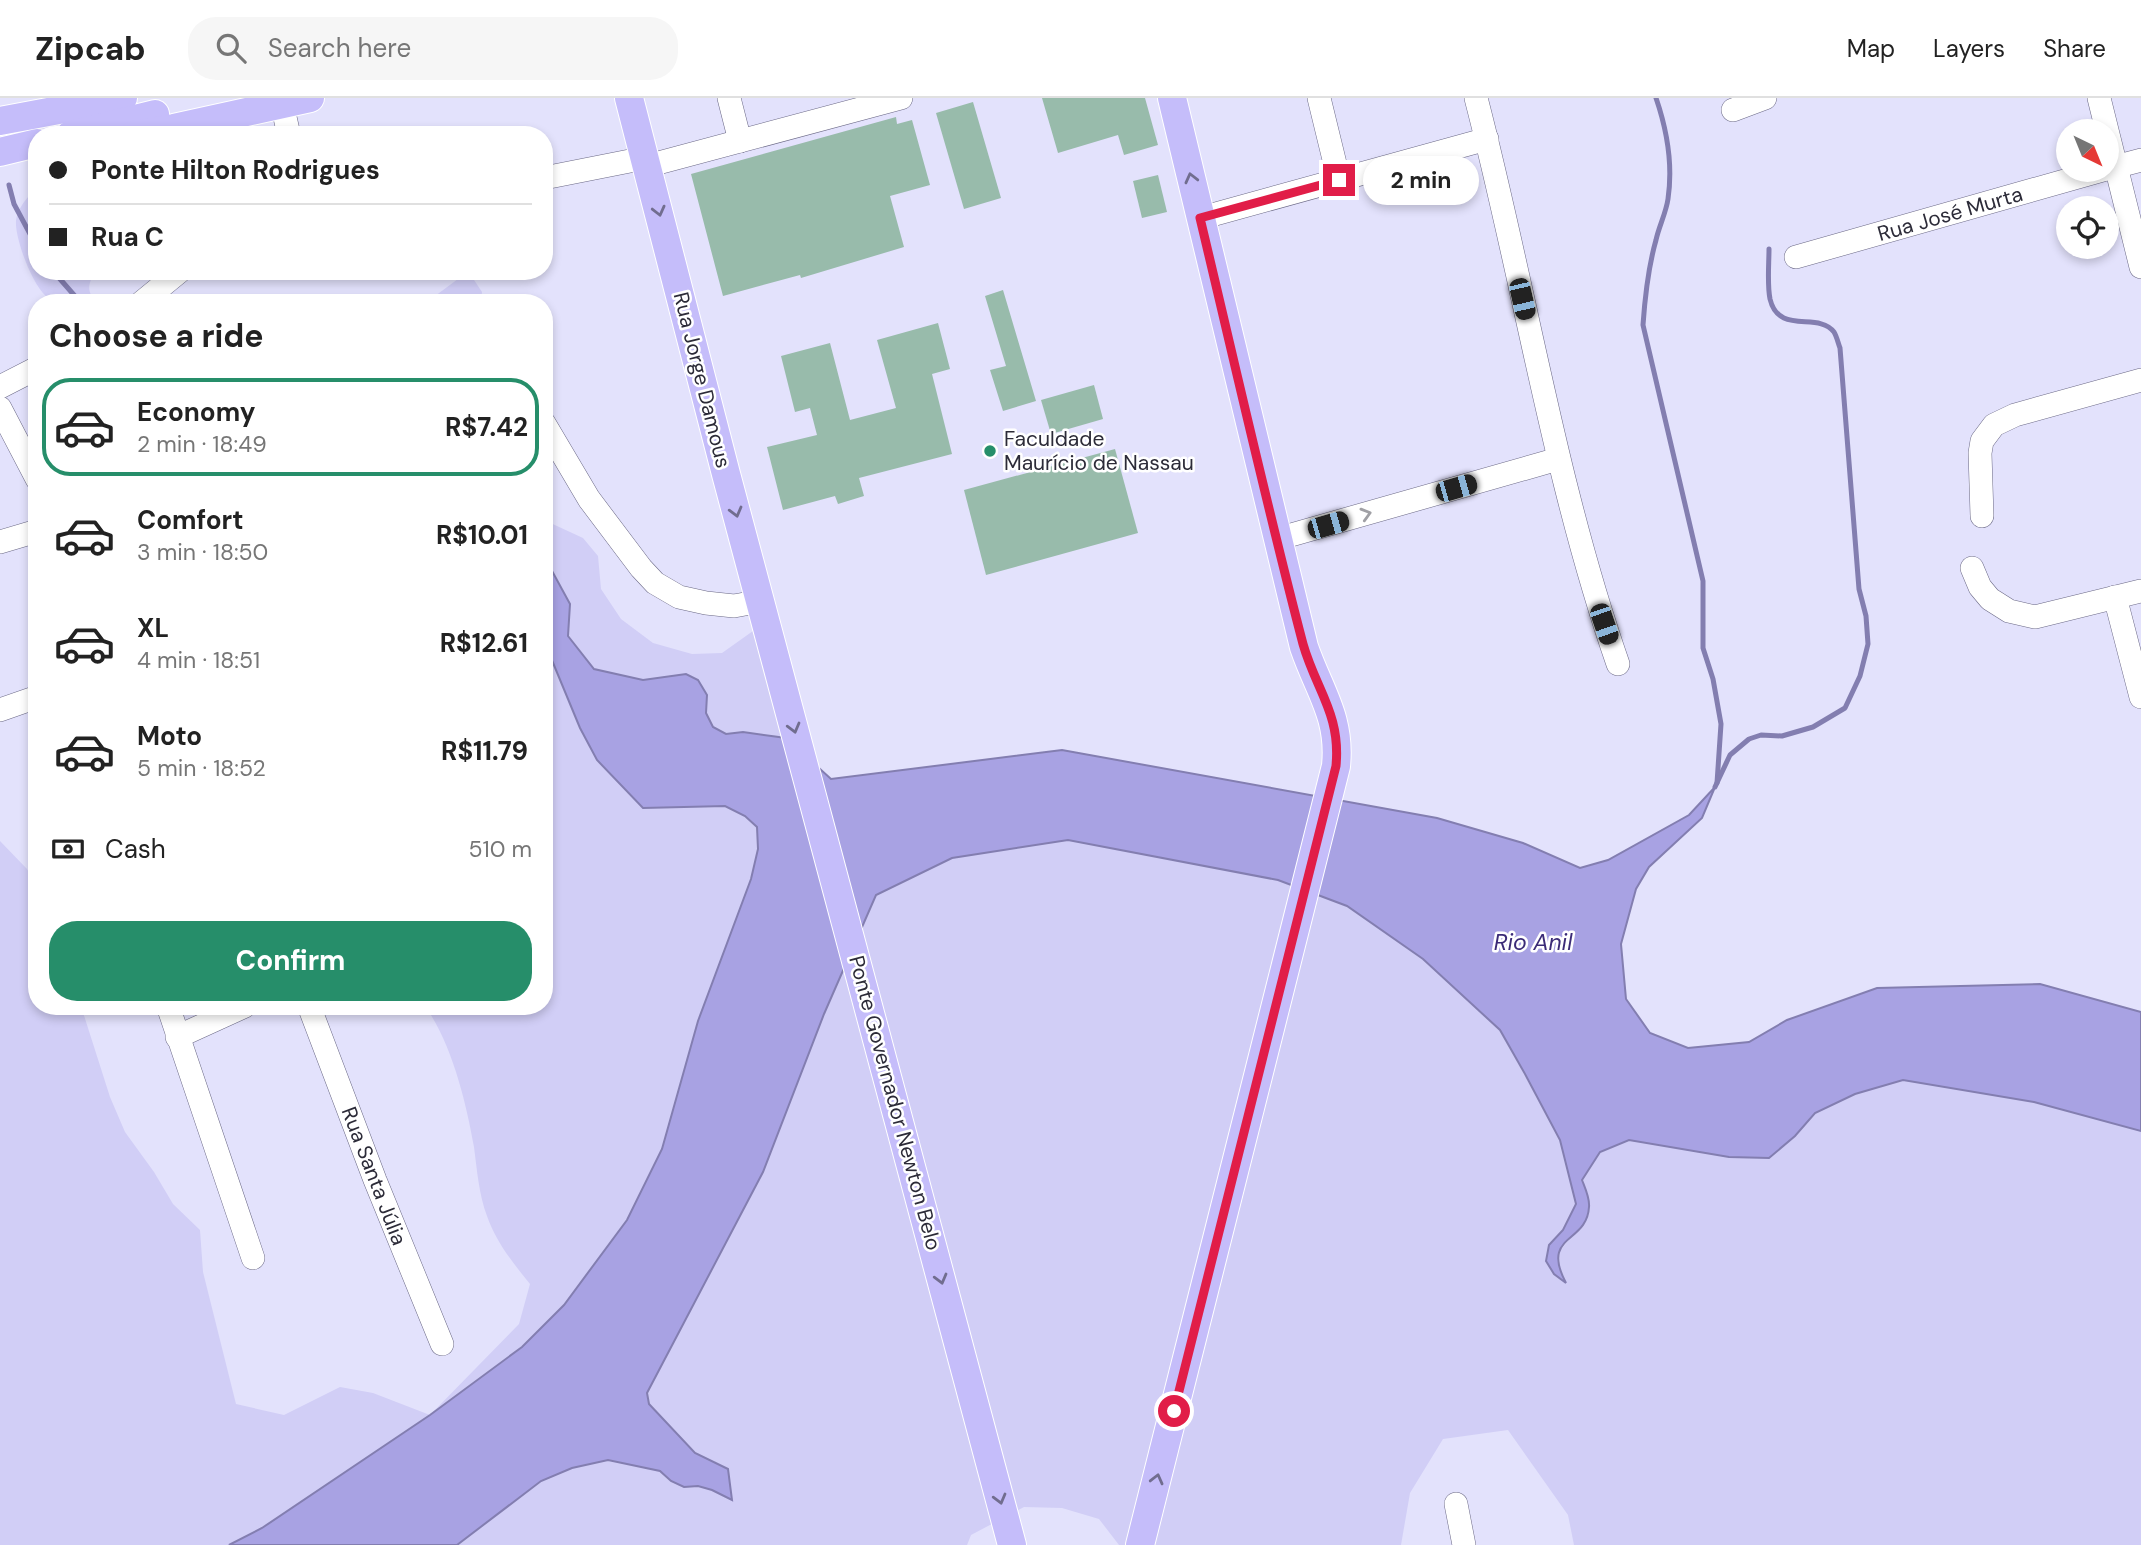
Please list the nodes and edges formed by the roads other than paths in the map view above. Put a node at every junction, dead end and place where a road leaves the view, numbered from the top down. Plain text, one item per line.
1 (80, 98) edge
2 (123, 98) edge
3 (226, 98) edge
4 (310, 98) edge
5 (729, 98) edge
6 (901, 98) edge
7 (1172, 98) edge
8 (1319, 98) edge
9 (1476, 98) edge
10 (1765, 98) edge
11 (2099, 98) edge
12 (628, 101) edge
13 (282, 104) junction
14 (819, 109) edge
15 (1733, 110) dead end
16 (8, 119) edge
17 (2102, 119) edge
18 (107, 126) edge
19 (176, 126) edge
20 (287, 126) edge
21 (1487, 139) junction
22 (740, 141) junction
23 (28, 147) edge
24 (0, 152) edge
25 (2141, 160) edge
26 (646, 162) junction
27 (2119, 166) edge
28 (553, 177) edge
29 (1339, 180) junction
30 (2060, 182) edge
31 (2114, 182) edge
32 (1200, 218) junction
33 (1796, 257) dead end
34 (2141, 267) edge
35 (169, 280) edge
36 (152, 294) edge
37 (28, 373) edge
38 (2141, 380) edge
39 (0, 387) edge
40 (0, 408) edge
41 (553, 438) edge
42 (1558, 459) junction
43 (28, 462) edge
44 (1982, 516) dead end
45 (28, 534) edge
46 (1277, 539) junction
47 (0, 542) edge
48 (1972, 568) dead end
49 (2141, 591) edge
50 (2115, 597) junction
51 (761, 601) junction
52 (777, 662) joint
53 (1618, 664) dead end
54 (2141, 697) edge
55 (28, 700) edge
56 (0, 710) edge
57 (171, 1015) edge
58 (225, 1015) edge
59 (312, 1015) edge
60 (177, 1037) junction
61 (253, 1258) dead end
62 (442, 1344) dead end
63 (1456, 1504) dead end
64 (1012, 1545) edge
65 (1140, 1545) edge
66 (1464, 1545) edge

1 - 16 main road
2 - 16 main road
3 - 18 main road
4 - 13 main road
5 - 22 street
6 - 14 street
32 -> 7 main road
8 - 29 street
9 - 21 street
10 - 15 street
11 - 17 street
12 - 26 main road, Rua Jorge Damous
13 - 19 main road
13 - 20 street
14 - 22 street
21 - 29 street
21 - 42 street
22 - 26 street
23 - 24 main road
25 - 27 street, Rua José Murta
26 - 28 street
26 -> 51 main road, Rua Jorge Damous
29 - 32 street
30 - 33 street, Rua José Murta
31 - 34 street
32 - 46 main road
35 - 36 street
37 - 39 street
38 - 44 street
40 - 43 street
41 - 51 street
46 -> 42 street
42 - 53 street
45 - 47 street
65 -> 46 main road
48 - 50 street
49 - 50 street
50 - 54 street
51 - 52 main road, Rua Jorge Damous
52 -> 64 main road, Ponte Governador Newton Belo
55 - 56 street
57 - 60 street
58 - 60 street
59 - 62 street, Rua Santa Júlia
60 - 61 street
63 - 66 street

